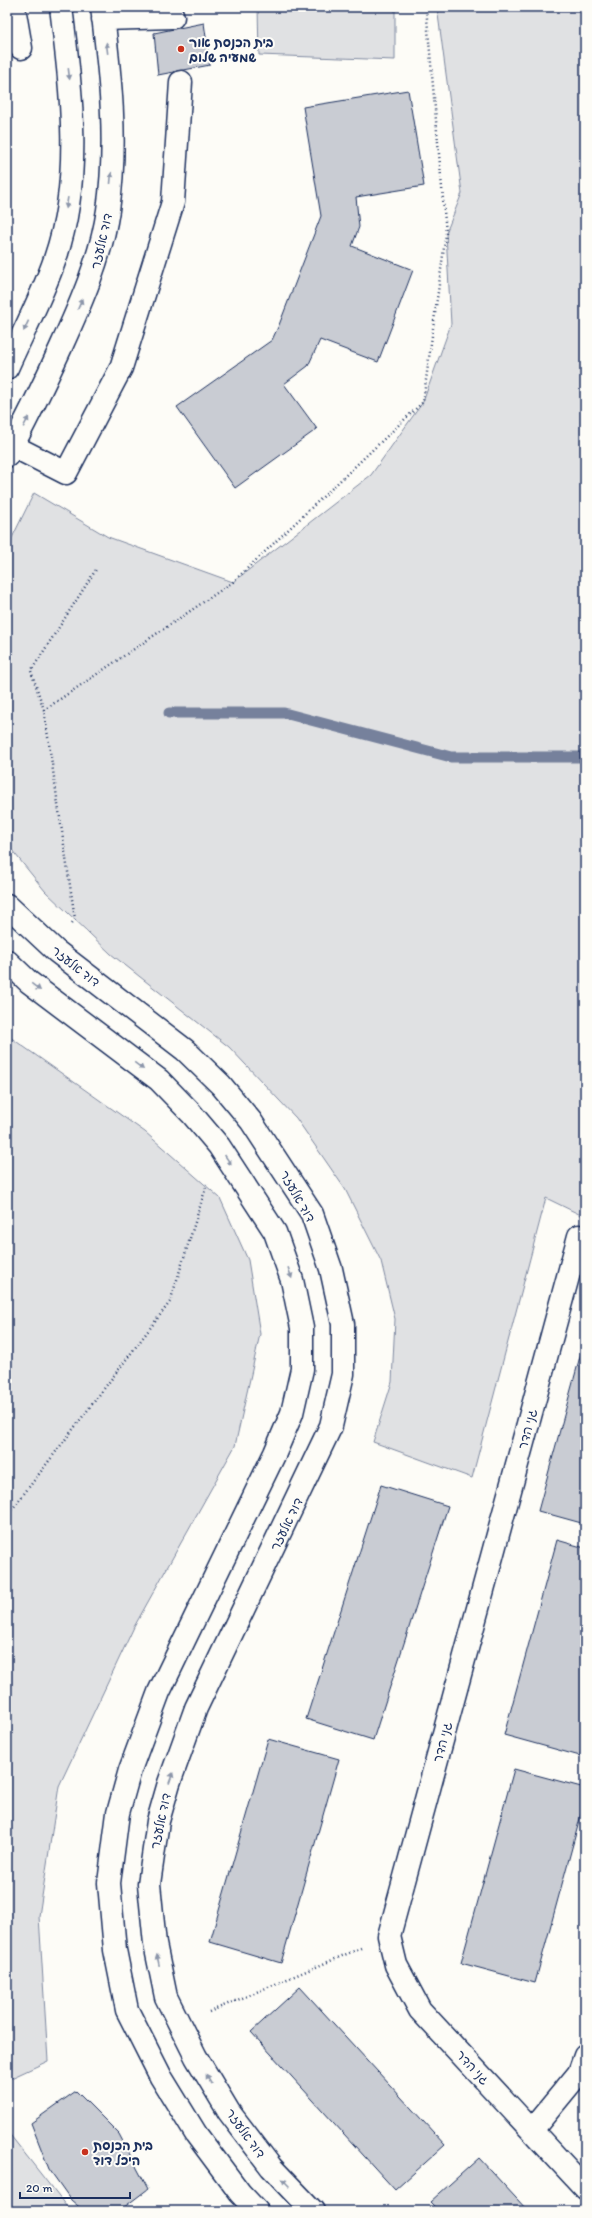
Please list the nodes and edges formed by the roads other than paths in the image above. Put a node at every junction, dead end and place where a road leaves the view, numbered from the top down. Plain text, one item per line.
1 (14, 7) edge
2 (61, 7) edge
3 (169, 7) edge
4 (102, 13) edge
5 (21, 48) dead end
6 (181, 82) dead end
7 (7, 368) edge
8 (10, 451) edge
9 (7, 905) edge
10 (7, 961) edge
11 (580, 1236) dead end
12 (585, 2056) edge
13 (532, 2130) junction
14 (585, 2188) edge
15 (257, 2211) edge
16 (314, 2211) edge

1 - 5 street
2 -> 7 street
3 - 4 street
8 -> 4 street, דוד אלעזר
6 - 8 street
16 -> 9 street, דוד אלעזר
10 -> 15 street
11 - 13 street, גני הדר
12 - 13 street
13 - 14 street, גני הדר

